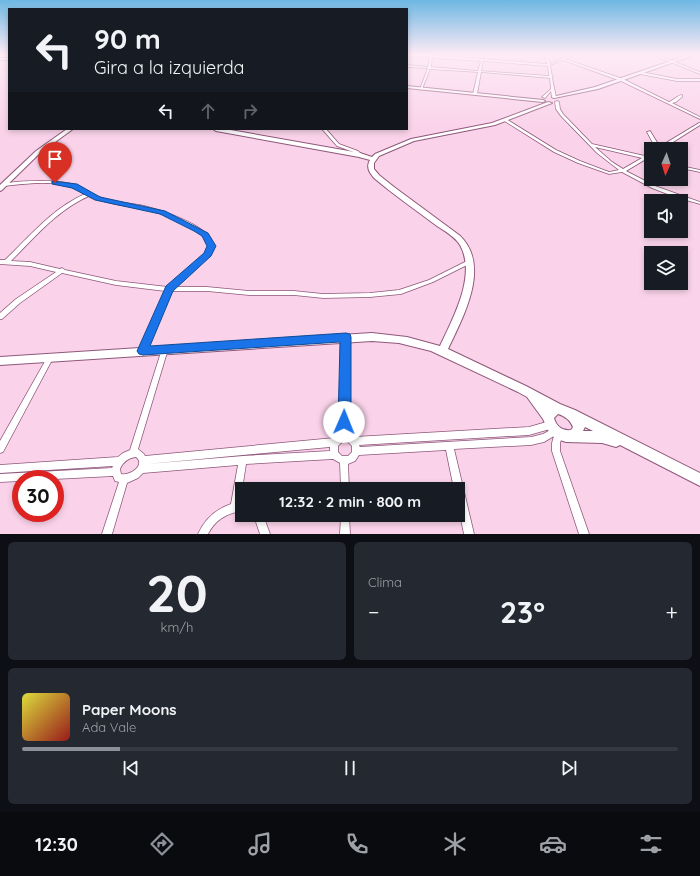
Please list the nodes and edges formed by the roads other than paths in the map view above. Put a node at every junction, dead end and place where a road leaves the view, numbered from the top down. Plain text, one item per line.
1 (424, 79) edge
2 (478, 79) edge
3 (552, 79) edge
4 (619, 79) edge
5 (625, 79) edge
6 (671, 79) edge
7 (622, 80) junction
8 (700, 80) edge
9 (408, 87) edge
10 (421, 89) junction
11 (553, 93) junction
12 (475, 94) junction
13 (571, 95) junction
14 (681, 96) dead end
15 (545, 101) junction
16 (558, 101) junction
17 (669, 103) junction
18 (558, 109) junction
19 (700, 118) edge
20 (505, 120) junction
21 (700, 124) edge
22 (69, 130) edge
23 (222, 130) edge
24 (325, 130) edge
25 (649, 132) dead end
26 (654, 142) edge
27 (670, 142) edge
28 (592, 145) junction
29 (384, 153) junction
30 (362, 155) junction
31 (644, 158) edge
32 (373, 159) junction
33 (644, 159) edge
34 (371, 167) junction
35 (688, 169) edge
36 (700, 170) edge
37 (623, 171) junction
38 (2, 186) edge
39 (88, 194) junction
40 (700, 203) edge
41 (0, 262) edge
42 (7, 262) junction
43 (469, 262) junction
44 (62, 270) junction
45 (169, 289) junction
46 (0, 317) edge
47 (346, 337) junction
48 (165, 349) junction
49 (143, 351) junction
50 (442, 351) junction
51 (50, 358) junction
52 (0, 361) edge
53 (522, 389) junction
54 (565, 412) junction
55 (553, 427) junction
56 (572, 436) junction
57 (340, 440) junction
58 (353, 442) junction
59 (629, 445) junction
60 (449, 446) junction
61 (0, 449) edge
62 (356, 451) junction
63 (133, 453) junction
64 (335, 455) junction
65 (143, 460) junction
66 (243, 460) junction
67 (119, 461) junction
68 (344, 461) junction
69 (0, 469) edge
70 (141, 469) junction
71 (116, 472) junction
72 (0, 478) edge
73 (124, 480) junction
74 (700, 480) edge
75 (241, 482) edge
76 (345, 482) edge
77 (235, 508) edge
78 (261, 522) edge
79 (345, 522) edge
80 (107, 534) edge
81 (203, 534) edge
82 (265, 534) edge
83 (346, 534) edge
84 (469, 534) edge
85 (584, 534) edge

1 - 10 street
2 - 12 street
3 - 11 street
4 - 7 street
5 - 7 street
6 - 8 street
7 - 13 street
7 - 17 street
9 - 10 street
10 - 12 street
11 - 13 street
11 - 15 street
11 - 16 street
12 - 15 street
13 - 16 street
14 - 17 street
15 - 16 street
15 - 18 street
15 - 20 street
16 - 18 street
17 - 19 street
18 - 28 street
20 - 29 street
20 - 37 street
21 - 27 street
22 - 38 street
23 - 30 street
24 - 30 street
25 - 26 street
28 - 31 street
28 - 37 street
29 - 30 street
29 - 32 street
30 - 32 street
30 - 34 street
32 - 34 street
33 - 37 street
34 - 43 street
35 - 36 street
37 - 40 street
38 - 39 street
39 - 42 street
39 - 45 street
41 - 42 street
42 - 44 street
43 - 45 street
43 - 50 street
44 - 45 street
44 - 46 street
45 - 49 street
47 - 48 street
47 - 50 street
47 - 57 street
48 - 49 street
48 - 63 street
49 - 51 street
50 - 53 street
51 - 52 street
51 - 61 street
53 - 54 street
53 - 55 street
54 - 55 street
54 - 56 street
54 - 59 street
55 - 56 street
55 - 58 street
55 - 60 street
55 - 85 street
56 - 59 street
57 - 58 street
57 - 64 street
57 - 65 street
58 - 62 street
59 - 74 street
60 - 62 street
60 - 84 street
62 - 68 street
63 - 65 street
63 - 67 street
64 - 66 street
64 - 68 street
65 - 70 street
66 - 70 street
66 - 75 street
67 - 69 street
67 - 71 street
68 - 76 street
70 - 73 street
71 - 72 street
71 - 73 street
73 - 80 street
77 - 81 street
78 - 82 street
79 - 83 street

